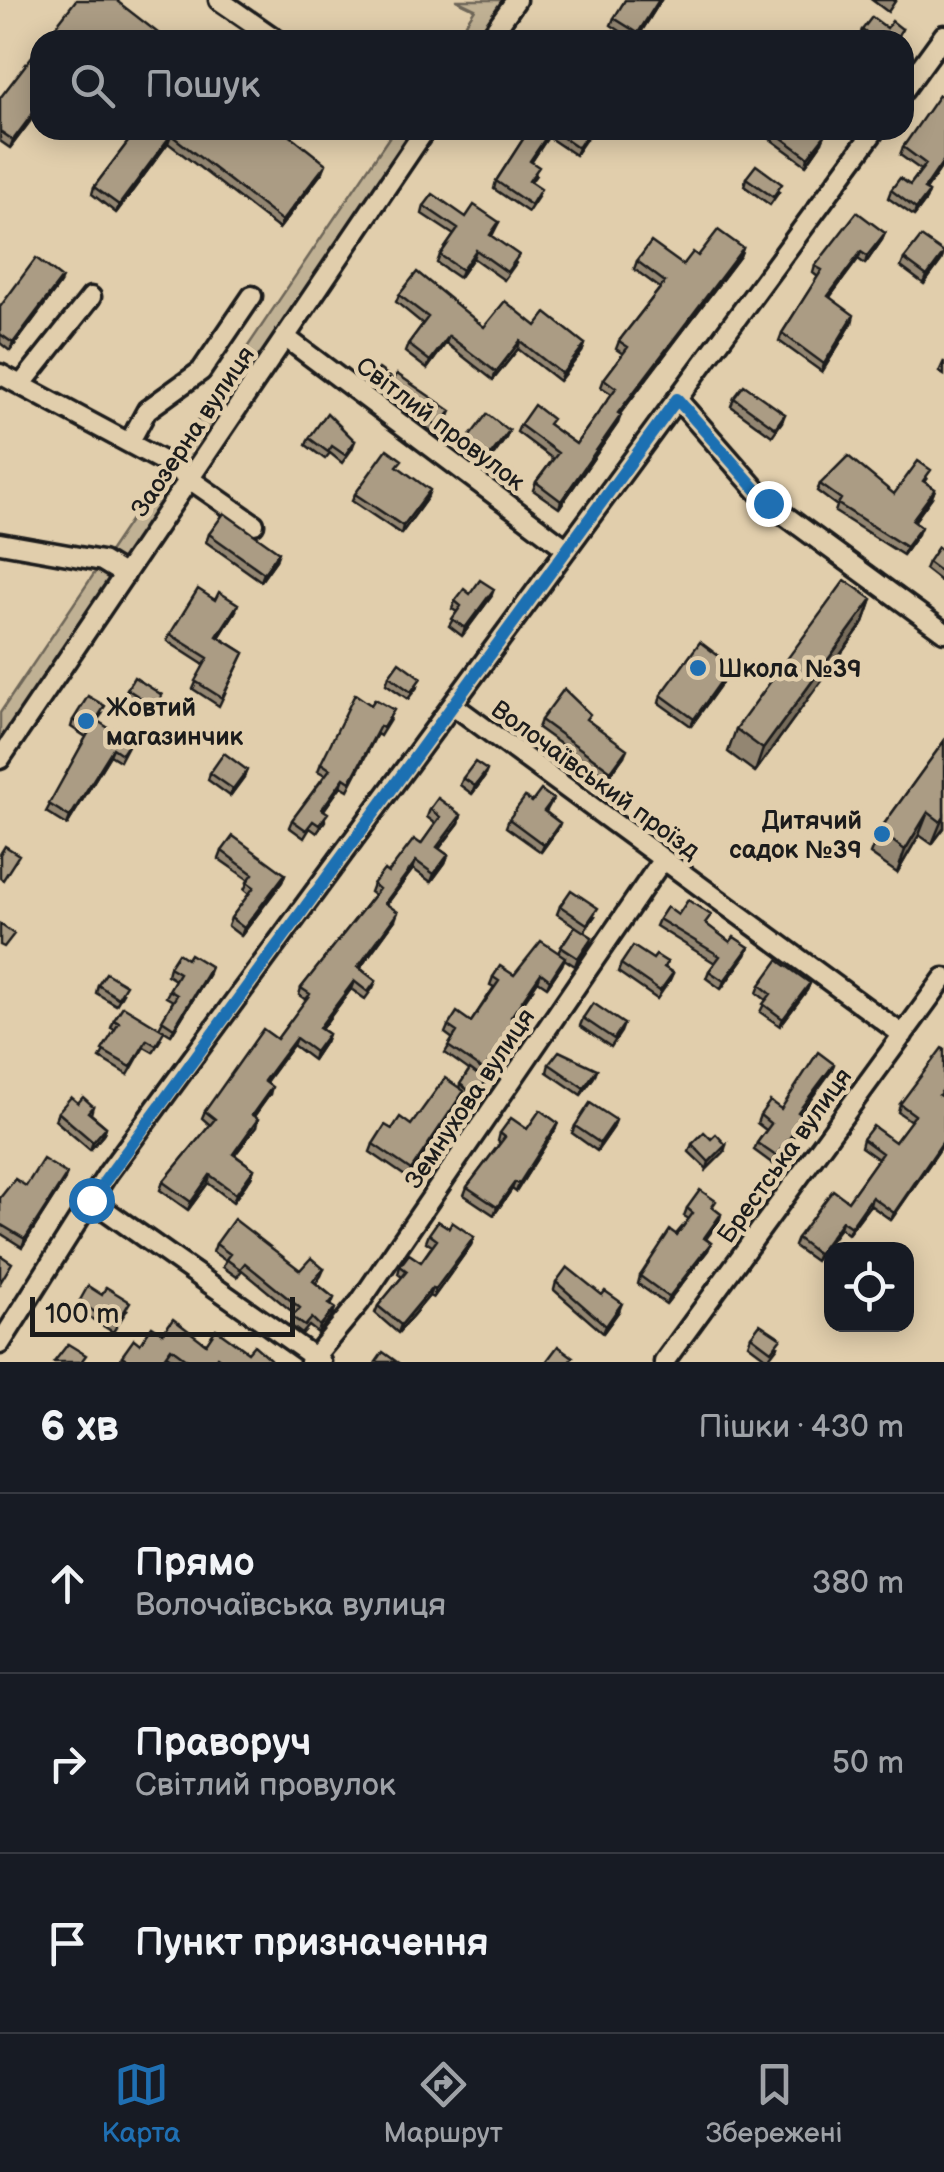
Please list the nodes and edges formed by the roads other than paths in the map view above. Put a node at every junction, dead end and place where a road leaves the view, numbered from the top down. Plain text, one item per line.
1 (219, 0) edge
2 (516, 0) edge
3 (262, 30) edge
4 (495, 30) edge
5 (944, 35) edge
6 (914, 76) edge
7 (413, 140) edge
8 (867, 140) edge
9 (252, 296) dead end
10 (91, 297) dead end
11 (285, 337) junction
12 (0, 374) edge
13 (21, 386) junction
14 (677, 399) junction
15 (129, 443) junction
16 (191, 479) junction
17 (254, 524) dead end
18 (0, 543) edge
19 (567, 550) junction
20 (125, 575) junction
21 (944, 632) edge
22 (453, 705) junction
23 (0, 759) edge
24 (663, 859) junction
25 (944, 978) edge
26 (903, 1035) junction
27 (91, 1200) junction
28 (0, 1344) edge
29 (315, 1360) edge
30 (664, 1362) edge

1 - 3 street
2 - 4 street
5 - 6 street
7 - 11 street, Заозерна вулиця
8 - 14 street
9 - 15 street
10 - 13 street
11 - 16 street, Заозерна вулиця
11 - 19 street, Світлий провулок
12 - 13 street
13 - 15 street
14 - 19 street
14 - 21 street
15 - 16 street
16 - 17 street
16 - 20 street, Заозерна вулиця
18 - 20 street
19 - 22 street
20 - 23 street, Заозерна вулиця
22 - 24 street, Волочаївський проїзд
22 - 27 street
24 - 26 street, Волочаївський проїзд
24 - 29 street, Земнухова вулиця
25 - 26 street, Брестська вулиця
26 - 30 street, Брестська вулиця
27 - 28 street
27 - 29 street

